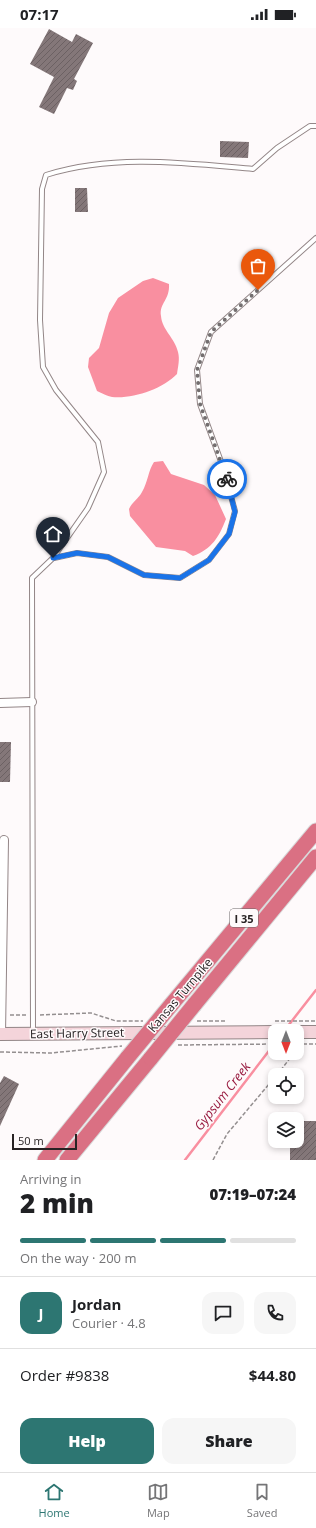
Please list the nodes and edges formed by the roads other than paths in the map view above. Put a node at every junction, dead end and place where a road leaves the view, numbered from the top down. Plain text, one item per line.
1 (316, 126) edge
2 (316, 238) edge
3 (53, 558) junction
4 (32, 702) junction
5 (0, 703) edge
6 (316, 831) edge
7 (4, 840) dead end
8 (316, 857) edge
9 (268, 1032) edge
10 (1, 1034) edge
11 (34, 1034) junction
12 (304, 1035) edge
13 (316, 1040) edge
14 (45, 1160) edge
15 (67, 1160) edge

1 - 3 lane
2 - 3 lane
3 - 4 lane
4 - 5 street
4 - 11 lane
6 - 14 highway, Kansas Turnpike / I 35, bridge
7 - 10 street
8 - 15 highway, Kansas Turnpike / I 35, bridge
9 - 11 main road, East Harry Street
10 - 11 main road, East Harry Street
12 - 13 main road, bridge

